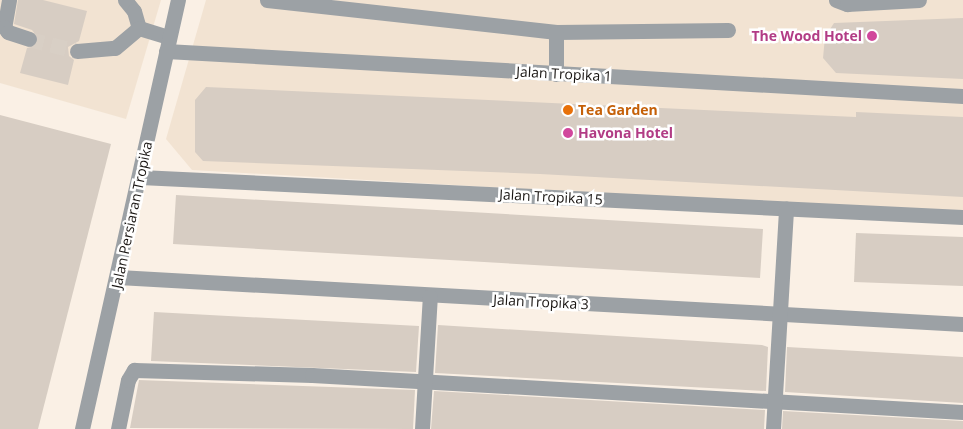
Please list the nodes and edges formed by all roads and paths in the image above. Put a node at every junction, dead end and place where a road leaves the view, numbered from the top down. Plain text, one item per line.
1 (9, 0) edge
2 (125, 0) edge
3 (178, 0) edge
4 (267, 0) edge
5 (836, 0) edge
6 (919, 0) edge
7 (139, 28) junction
8 (728, 30) dead end
9 (556, 32) junction
10 (29, 39) tunnel mouth
11 (167, 44) junction
12 (77, 52) tunnel mouth
13 (556, 74) junction
14 (963, 96) edge
15 (140, 177) junction
16 (786, 208) junction
17 (963, 218) edge
18 (118, 277) junction
19 (430, 296) junction
20 (780, 315) junction
21 (963, 324) edge
22 (424, 382) junction
23 (774, 403) junction
24 (963, 412) edge
25 (82, 429) edge
26 (118, 429) edge
27 (422, 429) edge
28 (773, 429) edge

1 - 10 street
2 - 7 street
3 - 11 street, Jalan Persiaran Tropika
4 - 9 street
5 - 6 street
7 - 11 street, Jalan Tropika 1
7 - 12 street
8 - 9 street
9 - 13 street
11 - 13 street, Jalan Tropika 1
11 - 15 street, Jalan Persiaran Tropika
13 - 14 street, Jalan Tropika 1
15 - 16 street, Jalan Tropika 15
15 - 18 street, Jalan Persiaran Tropika
16 - 17 street, Jalan Tropika 15
16 - 20 street
18 - 19 street, Jalan Tropika 3
18 - 25 street, Jalan Persiaran Tropika
19 - 20 street, Jalan Tropika 3
19 - 22 street
20 - 21 street, Jalan Tropika 3
20 - 23 street
22 - 23 street
22 - 26 street
22 - 27 street
23 - 24 street
23 - 28 street

